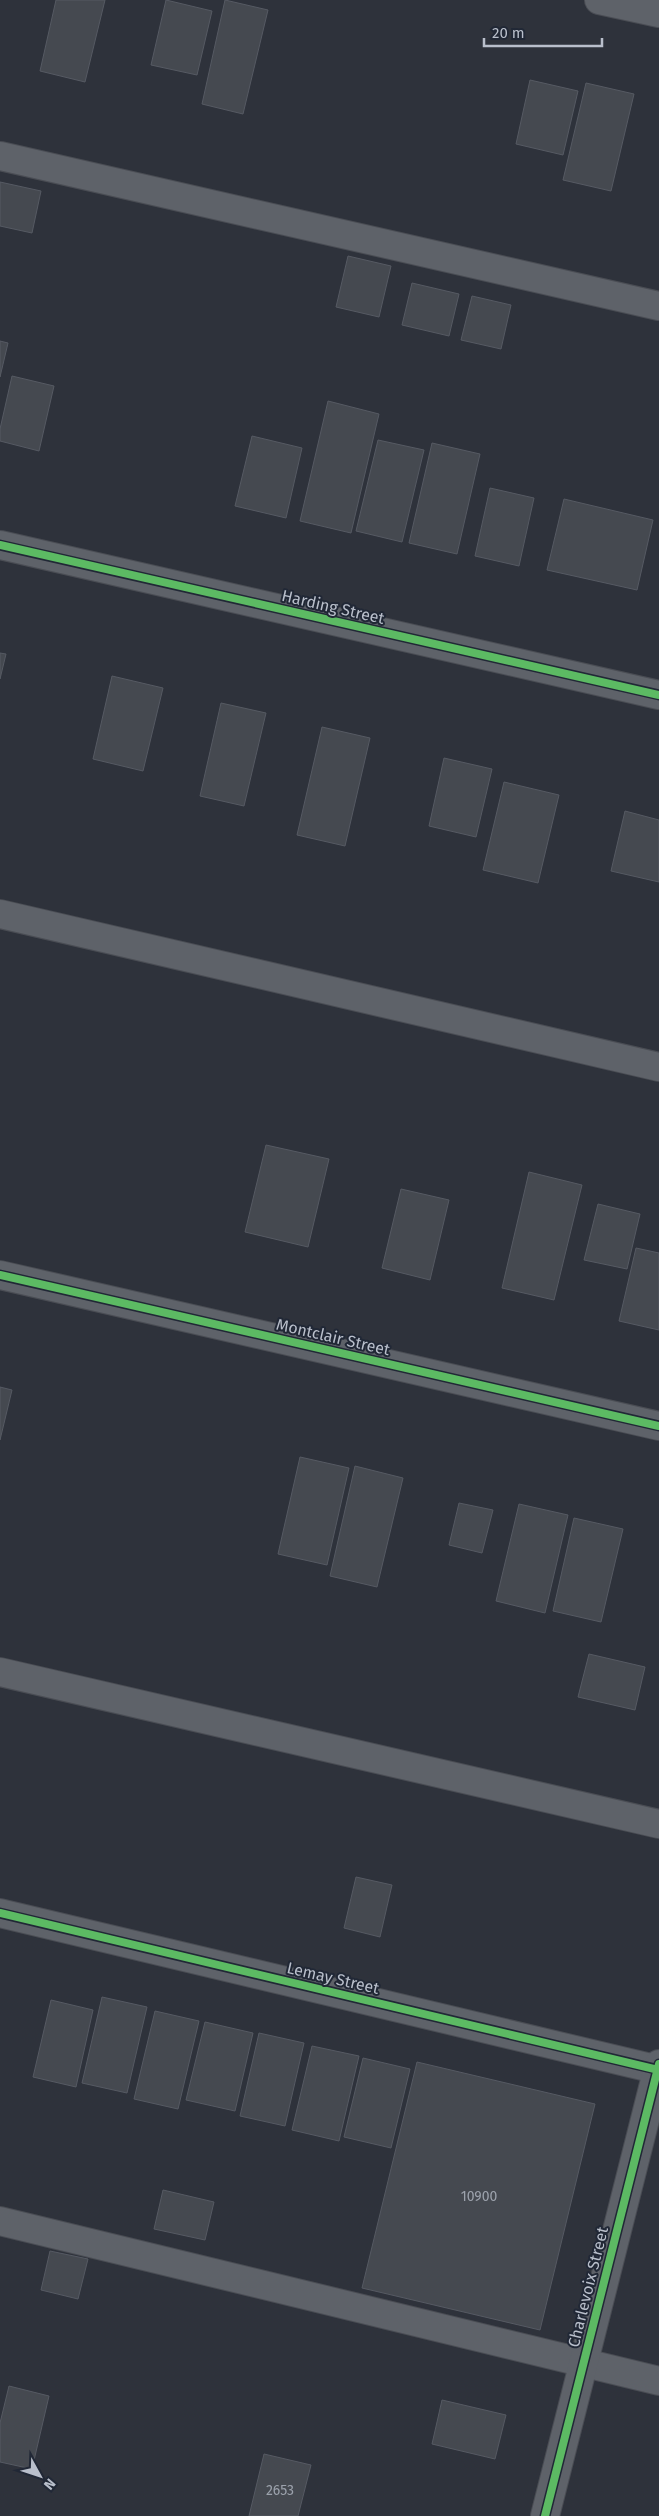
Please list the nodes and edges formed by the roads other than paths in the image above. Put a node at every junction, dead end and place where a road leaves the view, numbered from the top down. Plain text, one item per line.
1 (599, 0) edge
2 (659, 13) edge
3 (0, 156) edge
4 (659, 306) edge
5 (0, 545) edge
6 (659, 695) edge
7 (0, 914) edge
8 (659, 1066) edge
9 (0, 1275) edge
10 (659, 1426) edge
11 (0, 1672) edge
12 (659, 1824) edge
13 (0, 1913) edge
14 (659, 2068) edge
15 (0, 2221) edge
16 (583, 2362) junction
17 (659, 2381) edge
18 (545, 2516) edge

1 - 2 street
3 - 4 street
5 - 6 street, Harding Street
7 - 8 street
9 - 10 street, Montclair Street
11 - 12 street
13 - 14 street, Lemay Street
14 - 16 street, Charlevoix Street
15 - 16 street
16 - 17 street
16 - 18 street, Charlevoix Street

